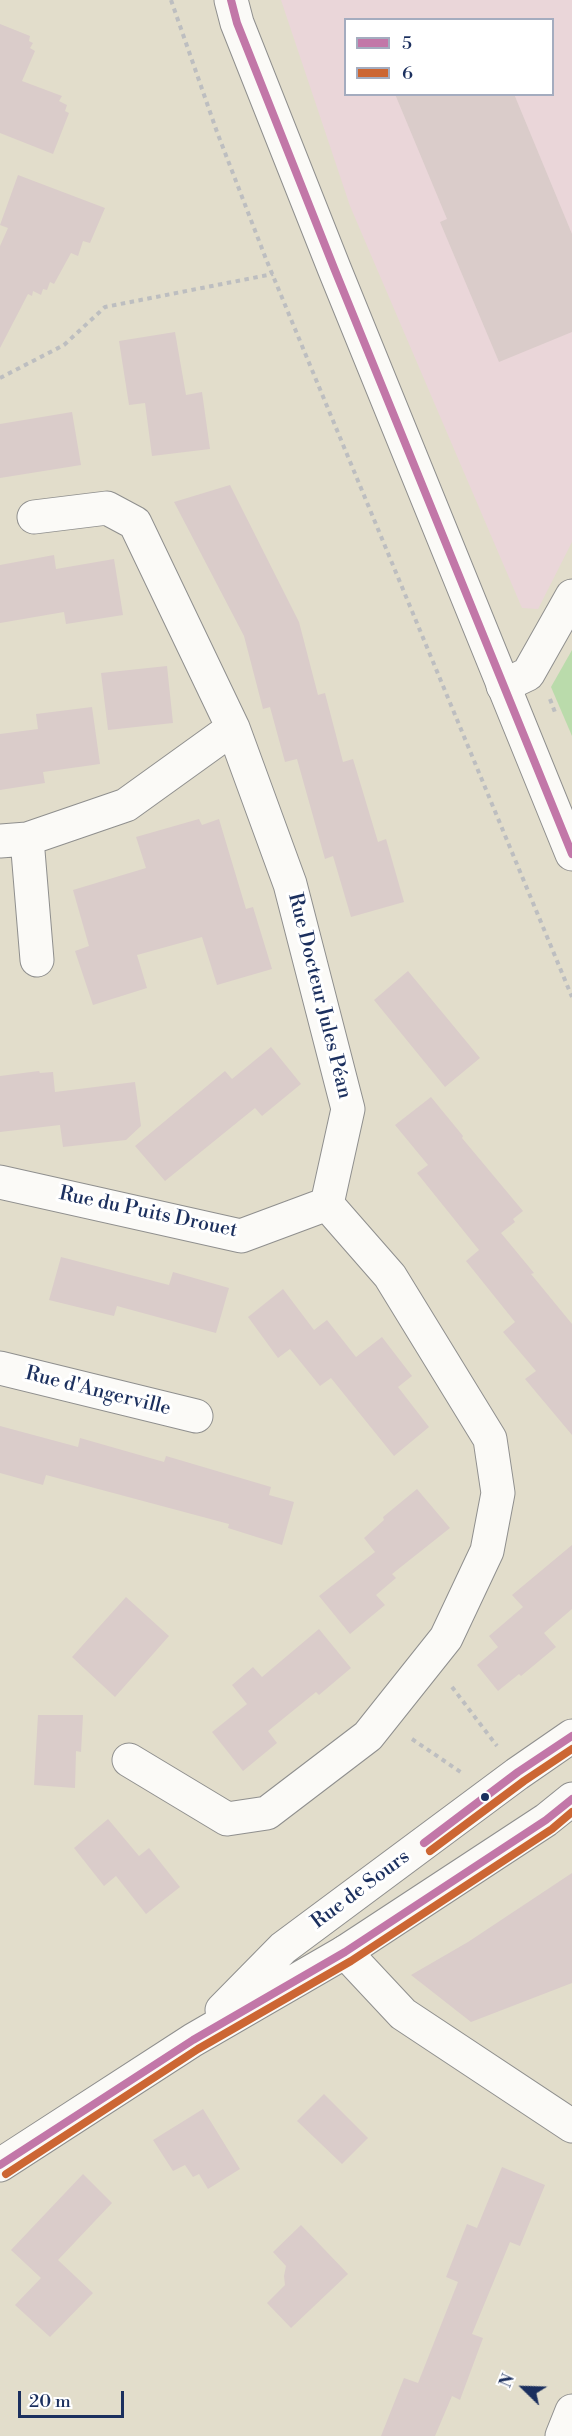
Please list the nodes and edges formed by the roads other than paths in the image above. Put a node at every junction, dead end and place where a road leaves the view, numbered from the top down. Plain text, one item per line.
1 (231, 0) edge
2 (34, 518) dead end
3 (572, 596) edge
4 (503, 686) junction
5 (233, 728) junction
6 (13, 840) edge
7 (572, 854) edge
8 (37, 960) dead end
9 (0, 1182) edge
10 (327, 1204) junction
11 (0, 1368) edge
12 (196, 1416) dead end
13 (572, 1736) edge
14 (129, 1760) dead end
15 (572, 1799) edge
16 (345, 1952) junction
17 (193, 2040) junction
18 (572, 2126) edge
19 (0, 2165) edge
20 (572, 2411) edge
21 (562, 2436) edge

1 - 4 street
2 - 5 street, Rue Docteur Jules Péan
3 - 4 street
4 - 7 street
5 - 6 street
5 - 10 street, Rue Docteur Jules Péan
6 - 8 street
9 - 10 street, Rue du Puits Drouet
10 - 14 street
11 - 12 street, Rue d'Angerville
13 - 17 street, Rue de Sours
15 - 16 street, Rue de Sours
16 - 17 street, Rue de Sours
16 - 18 street
17 - 19 street, Rue de Sours
20 - 21 street

